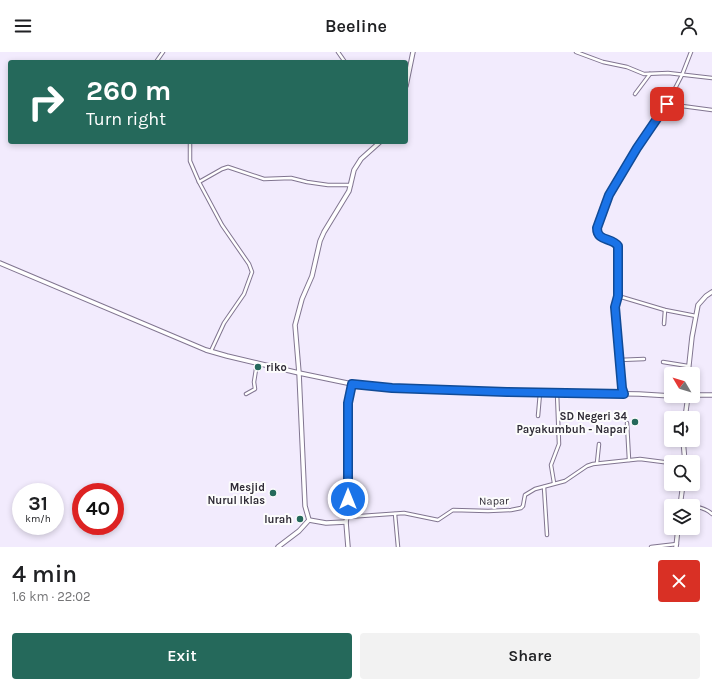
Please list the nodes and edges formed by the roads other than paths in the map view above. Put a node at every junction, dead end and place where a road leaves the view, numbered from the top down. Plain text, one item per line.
1 (413, 52) edge
2 (576, 52) edge
3 (691, 52) edge
4 (650, 74) junction
5 (682, 75) junction
6 (408, 76) edge
7 (712, 78) edge
8 (635, 94) dead end
9 (667, 104) junction
10 (712, 110) edge
11 (190, 144) edge
12 (377, 144) edge
13 (199, 182) junction
14 (351, 185) junction
15 (0, 263) edge
16 (712, 292) edge
17 (618, 296) junction
18 (665, 310) junction
19 (696, 316) junction
20 (664, 324) dead end
21 (211, 351) junction
22 (644, 358) dead end
23 (619, 360) junction
24 (663, 362) dead end
25 (257, 363) junction
26 (688, 366) joint
27 (299, 373) junction
28 (352, 384) junction
29 (540, 393) junction
30 (557, 393) junction
31 (246, 394) dead end
32 (624, 394) junction
33 (664, 395) edge
34 (700, 395) edge
35 (712, 395) edge
36 (538, 416) dead end
37 (627, 423) dead end
38 (599, 444) dead end
39 (629, 460) junction
40 (664, 462) edge
41 (597, 463) junction
42 (554, 483) junction
43 (544, 486) junction
44 (700, 508) edge
45 (395, 514) junction
46 (712, 514) edge
47 (347, 517) junction
48 (309, 520) junction
49 (346, 522) junction
50 (547, 535) dead end
51 (678, 535) edge
52 (677, 546) edge
53 (278, 547) edge
54 (348, 547) edge
55 (398, 547) edge
56 (651, 547) edge

1 - 6 street
2 - 4 street
3 - 5 street
4 - 5 street
4 - 8 street
5 - 7 street
5 - 9 street
9 - 10 street
9 - 17 street
11 - 13 street
12 - 14 street
13 - 14 street
13 - 21 street
14 - 27 street
15 - 21 street
16 - 19 street
17 - 18 street
17 - 23 street
18 - 19 street
18 - 20 street
19 - 26 street
21 - 25 street
22 - 23 street
23 - 32 street
24 - 26 street
25 - 27 street
25 - 31 street
27 - 28 street
27 - 48 street
28 - 29 street
28 - 47 street
29 - 30 street
29 - 36 street
30 - 32 street
30 - 42 street
32 - 33 street
34 - 35 street
37 - 39 street
38 - 41 street
39 - 40 street, Napar
39 - 41 street, Napar
41 - 42 street, Napar
42 - 43 street, Napar
43 - 45 street, Napar
43 - 50 street
44 - 46 street
45 - 47 street, Napar
45 - 55 street
47 - 49 street
48 - 49 street
48 - 53 street
49 - 54 street
51 - 52 street
52 - 56 street

